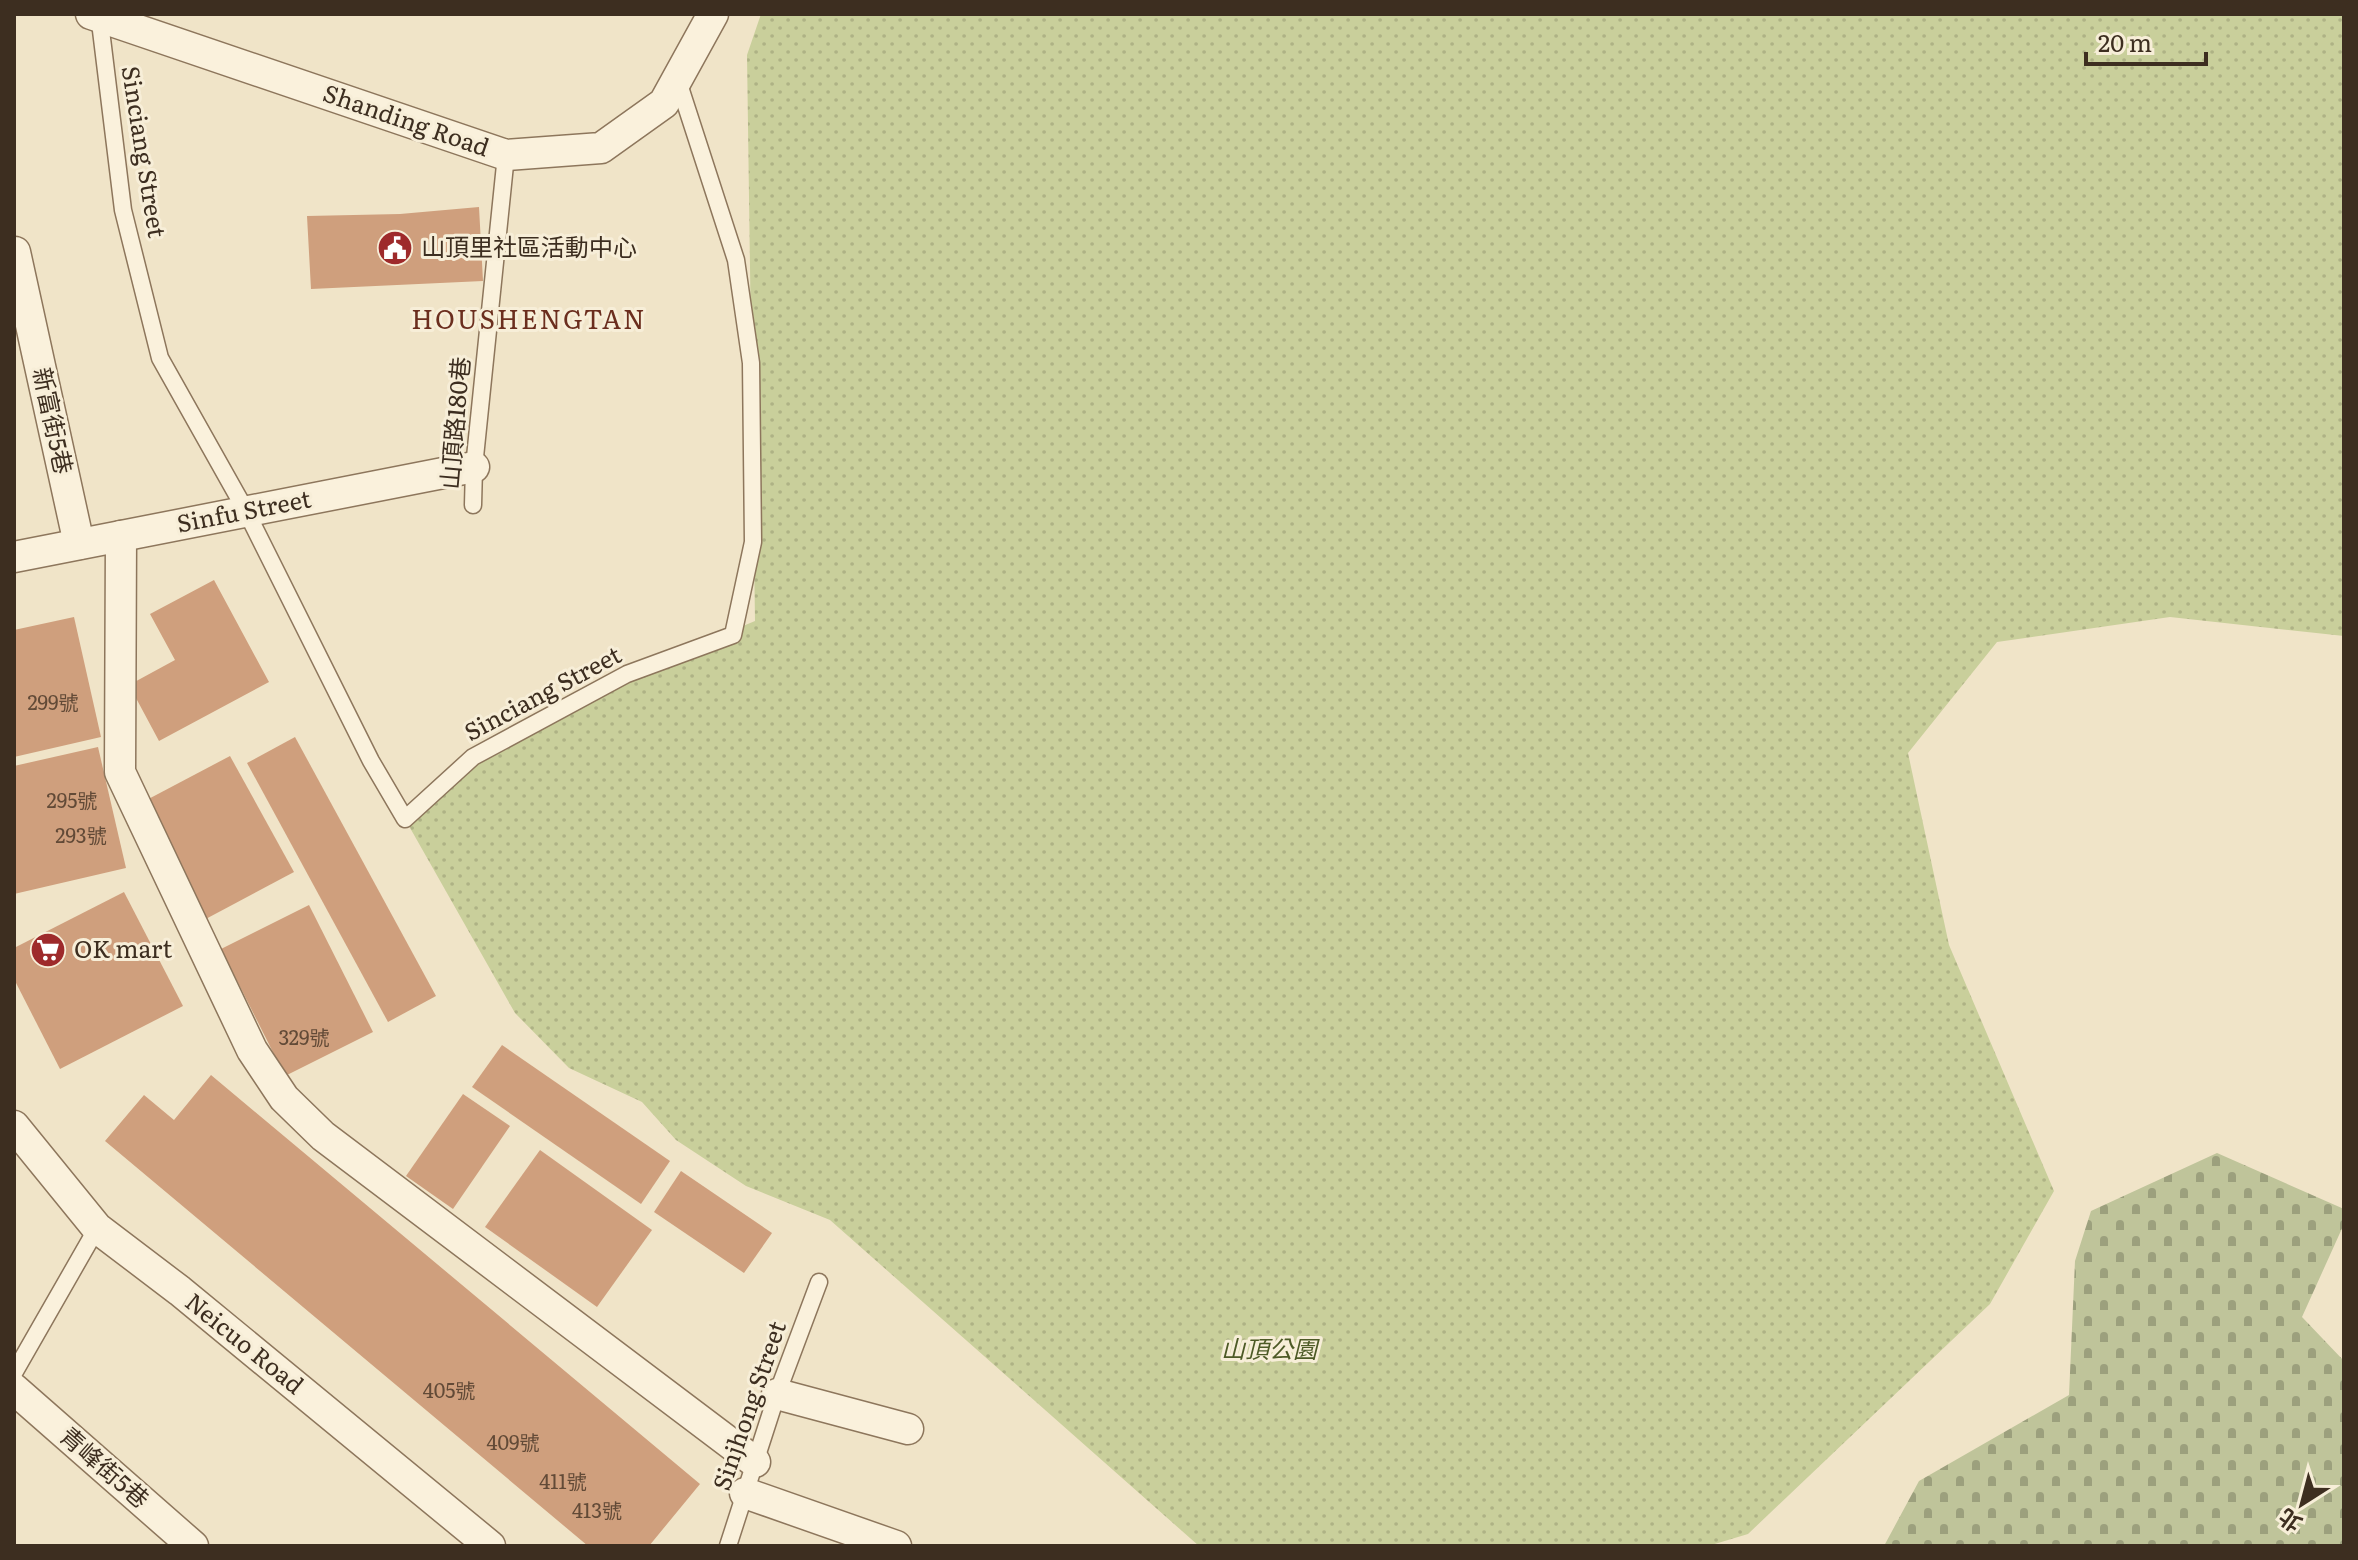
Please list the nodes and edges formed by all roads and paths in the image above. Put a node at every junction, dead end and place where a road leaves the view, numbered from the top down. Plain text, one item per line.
1 (713, 14) edge
2 (96, 15) edge
3 (677, 80) junction
4 (506, 155) junction
5 (15, 252) edge
6 (474, 467) junction
7 (473, 505) dead end
8 (246, 511) junction
9 (121, 536) junction
10 (79, 544) junction
11 (14, 557) edge
12 (14, 1126) edge
13 (97, 1228) junction
14 (819, 1282) dead end
15 (14, 1373) edge
16 (14, 1389) edge
17 (777, 1394) junction
18 (908, 1429) dead end
19 (755, 1462) junction
20 (745, 1493) junction
21 (193, 1546) edge
22 (490, 1546) edge
23 (728, 1546) edge
24 (896, 1546) edge

1 - 3 street, Shanding Road
2 - 4 street, Shanding Road
2 - 8 lane, Sinciang Street
3 - 4 street, Shanding Road
3 - 8 lane, Sinciang Street
4 - 6 lane, 山頂路180巷
5 - 10 street, 新富街5巷
6 - 7 lane, 山頂路180巷
6 - 8 street, Sinfu Street
8 - 9 street, Sinfu Street
9 - 10 street, Sinfu Street
9 - 19 street
10 - 11 street, Sinfu Street
12 - 13 street, Neicuo Road
13 - 15 lane
13 - 22 street, Neicuo Road
14 - 17 lane, Sinjhong Street
16 - 21 street, 青峰街5巷
17 - 18 street
17 - 19 lane, Sinjhong Street
19 - 20 lane, Sinjhong Street
20 - 23 lane, Sinjhong Street
20 - 24 street

